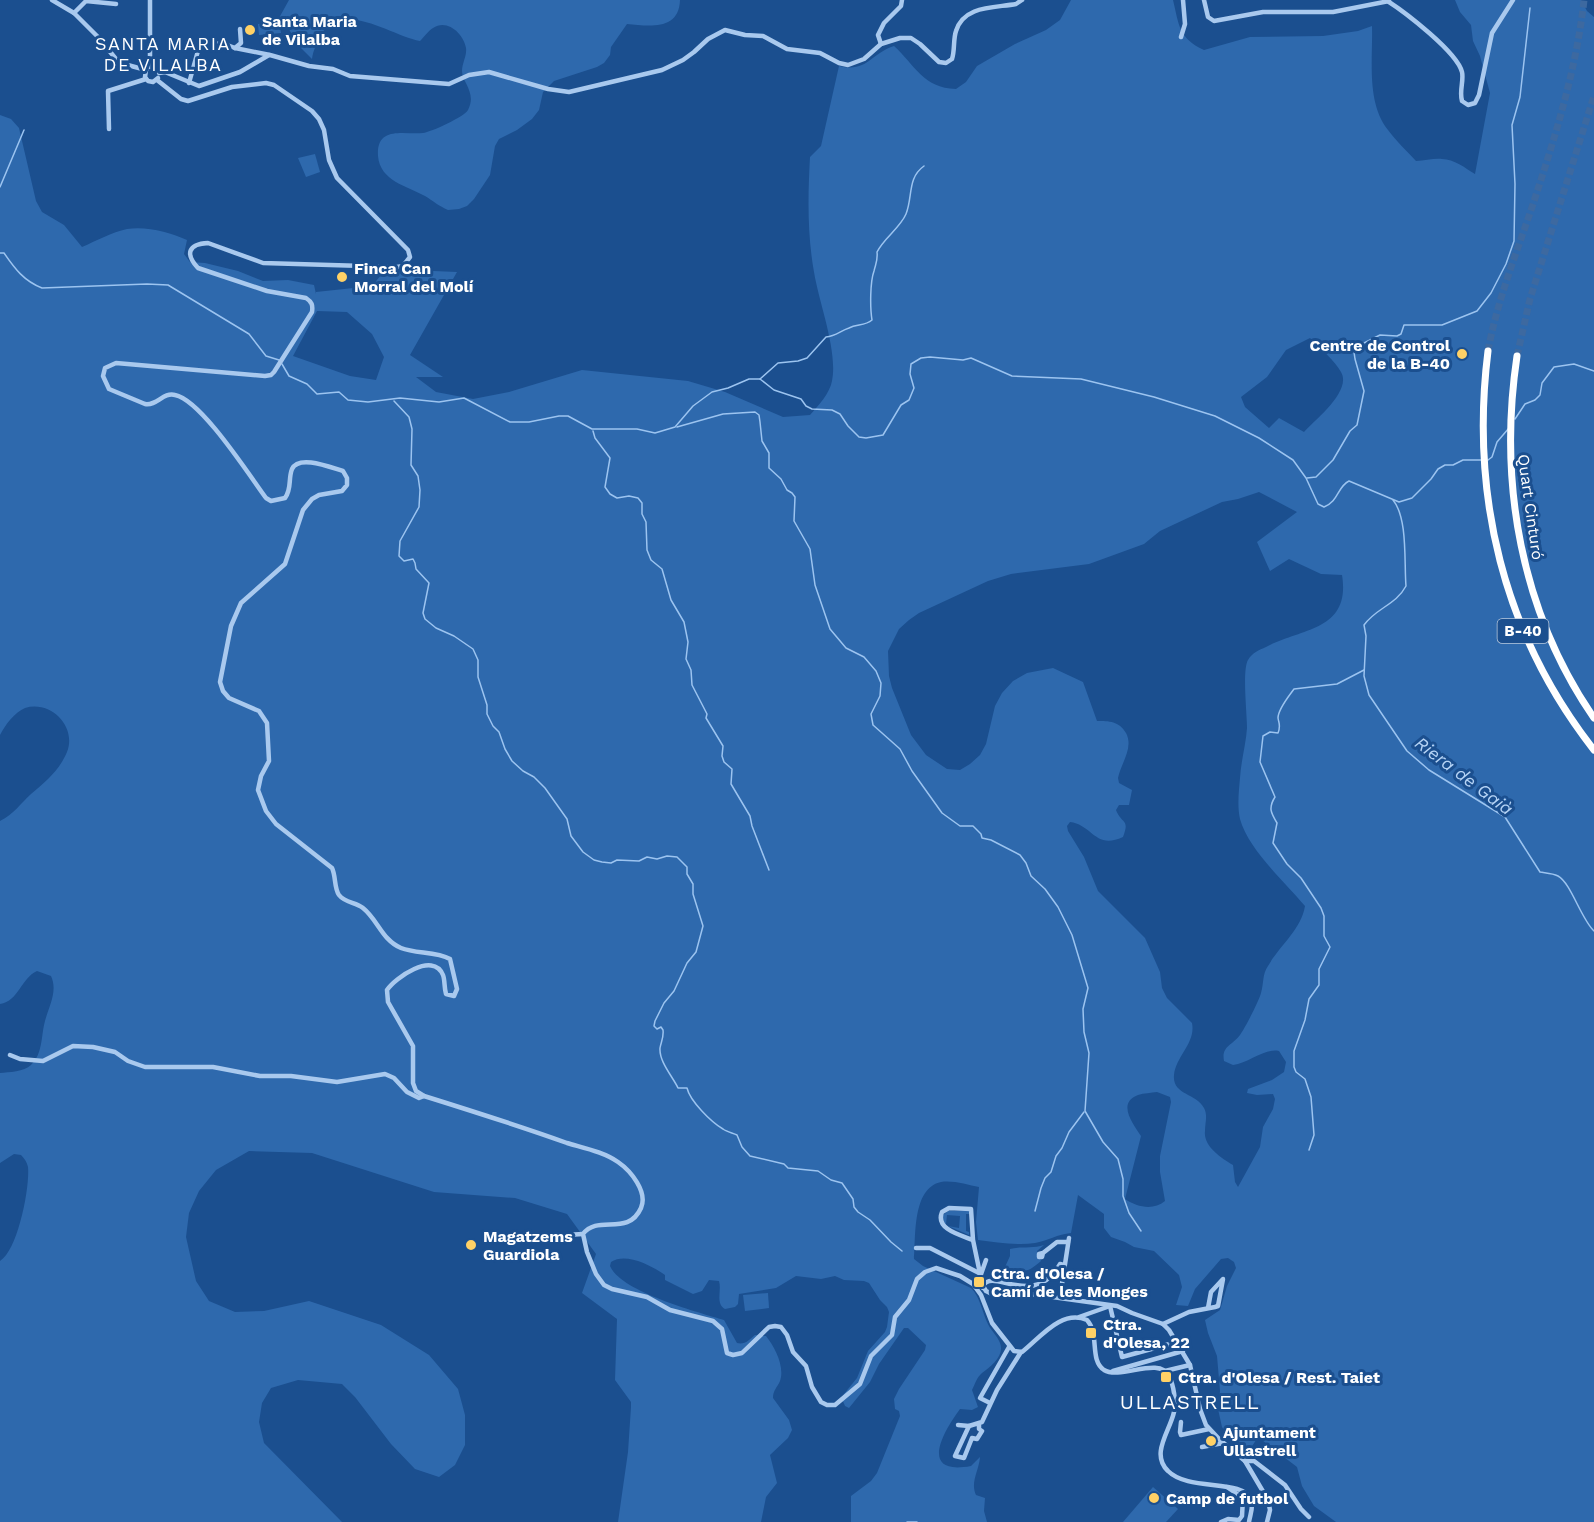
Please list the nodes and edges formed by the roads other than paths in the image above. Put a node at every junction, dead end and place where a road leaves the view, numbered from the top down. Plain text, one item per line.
1 (52, 0) edge
2 (150, 0) edge
3 (903, 0) edge
4 (1022, 0) edge
5 (1183, 0) edge
6 (1204, 0) edge
7 (1388, 0) edge
8 (1513, 0) edge
9 (116, 4) dead end
10 (74, 13) junction
11 (240, 30) dead end
12 (1182, 37) dead end
13 (881, 44) junction
14 (235, 48) junction
15 (270, 55) junction
16 (148, 69) junction
17 (159, 73) junction
18 (146, 79) junction
19 (157, 80) junction
20 (189, 83) junction
21 (109, 129) dead end
22 (1488, 351) tunnel mouth
23 (1517, 356) tunnel mouth
24 (1594, 718) edge
25 (1594, 750) edge
26 (10, 1055) dead end
27 (424, 1096) junction
28 (583, 1234) junction
29 (549, 1236) dead end
30 (973, 1240) junction
31 (916, 1248) dead end
32 (1043, 1253) dead end
33 (986, 1260) dead end
34 (1064, 1265) junction
35 (980, 1275) junction
36 (983, 1286) junction
37 (982, 1298) junction
38 (1060, 1298) junction
39 (1110, 1306) junction
40 (1208, 1308) junction
41 (1079, 1317) junction
42 (1163, 1324) junction
43 (1177, 1342) junction
44 (1010, 1347) junction
45 (1183, 1351) junction
46 (1021, 1352) junction
47 (1190, 1365) junction
48 (1110, 1371) junction
49 (1165, 1371) junction
50 (990, 1403) junction
51 (1181, 1422) dead end
52 (979, 1424) junction
53 (958, 1425) dead end
54 (969, 1426) junction
55 (1209, 1429) junction
56 (1224, 1443) junction
57 (1202, 1447) dead end
58 (1245, 1461) junction
59 (1227, 1487) junction
60 (1309, 1517) dead end
61 (1221, 1522) edge
62 (1250, 1522) edge
63 (1267, 1522) edge

1 - 10 street
2 - 16 street
3 - 13 street
4 - 13 street
5 - 12 street
6 - 7 street
7 - 8 street
9 - 10 street
10 - 16 street
11 - 14 street
13 - 15 street
14 - 15 street
14 - 20 street
15 - 20 street
16 - 17 street
16 - 18 street
17 - 19 street
17 - 20 street
18 - 19 street
18 - 21 street
19 - 27 street
22 - 25 highway, B-40
23 - 24 highway, Quart Cinturó / B-40
26 - 27 street
27 - 28 street
28 - 29 street
28 - 37 street
30 - 30 street
30 - 35 street
31 - 35 street
32 - 34 street
33 - 35 street
34 - 36 street
34 - 38 street
35 - 36 street
36 - 37 street
36 - 38 street
37 - 44 street
38 - 39 street
39 - 41 street
39 - 42 street
39 - 43 street
40 - 40 street
40 - 42 street
41 - 46 street
41 - 48 street
42 - 43 street
43 - 45 street
44 - 46 street
44 - 50 street
45 - 47 street
45 - 48 street
46 - 50 street
47 - 49 street
47 - 55 street
48 - 49 street
49 - 59 street
50 - 52 street
51 - 55 street
52 - 54 street
52 - 54 street
53 - 54 street
55 - 56 street
56 - 57 street
56 - 58 street
58 - 60 street
58 - 63 street
59 - 61 street
59 - 62 street

